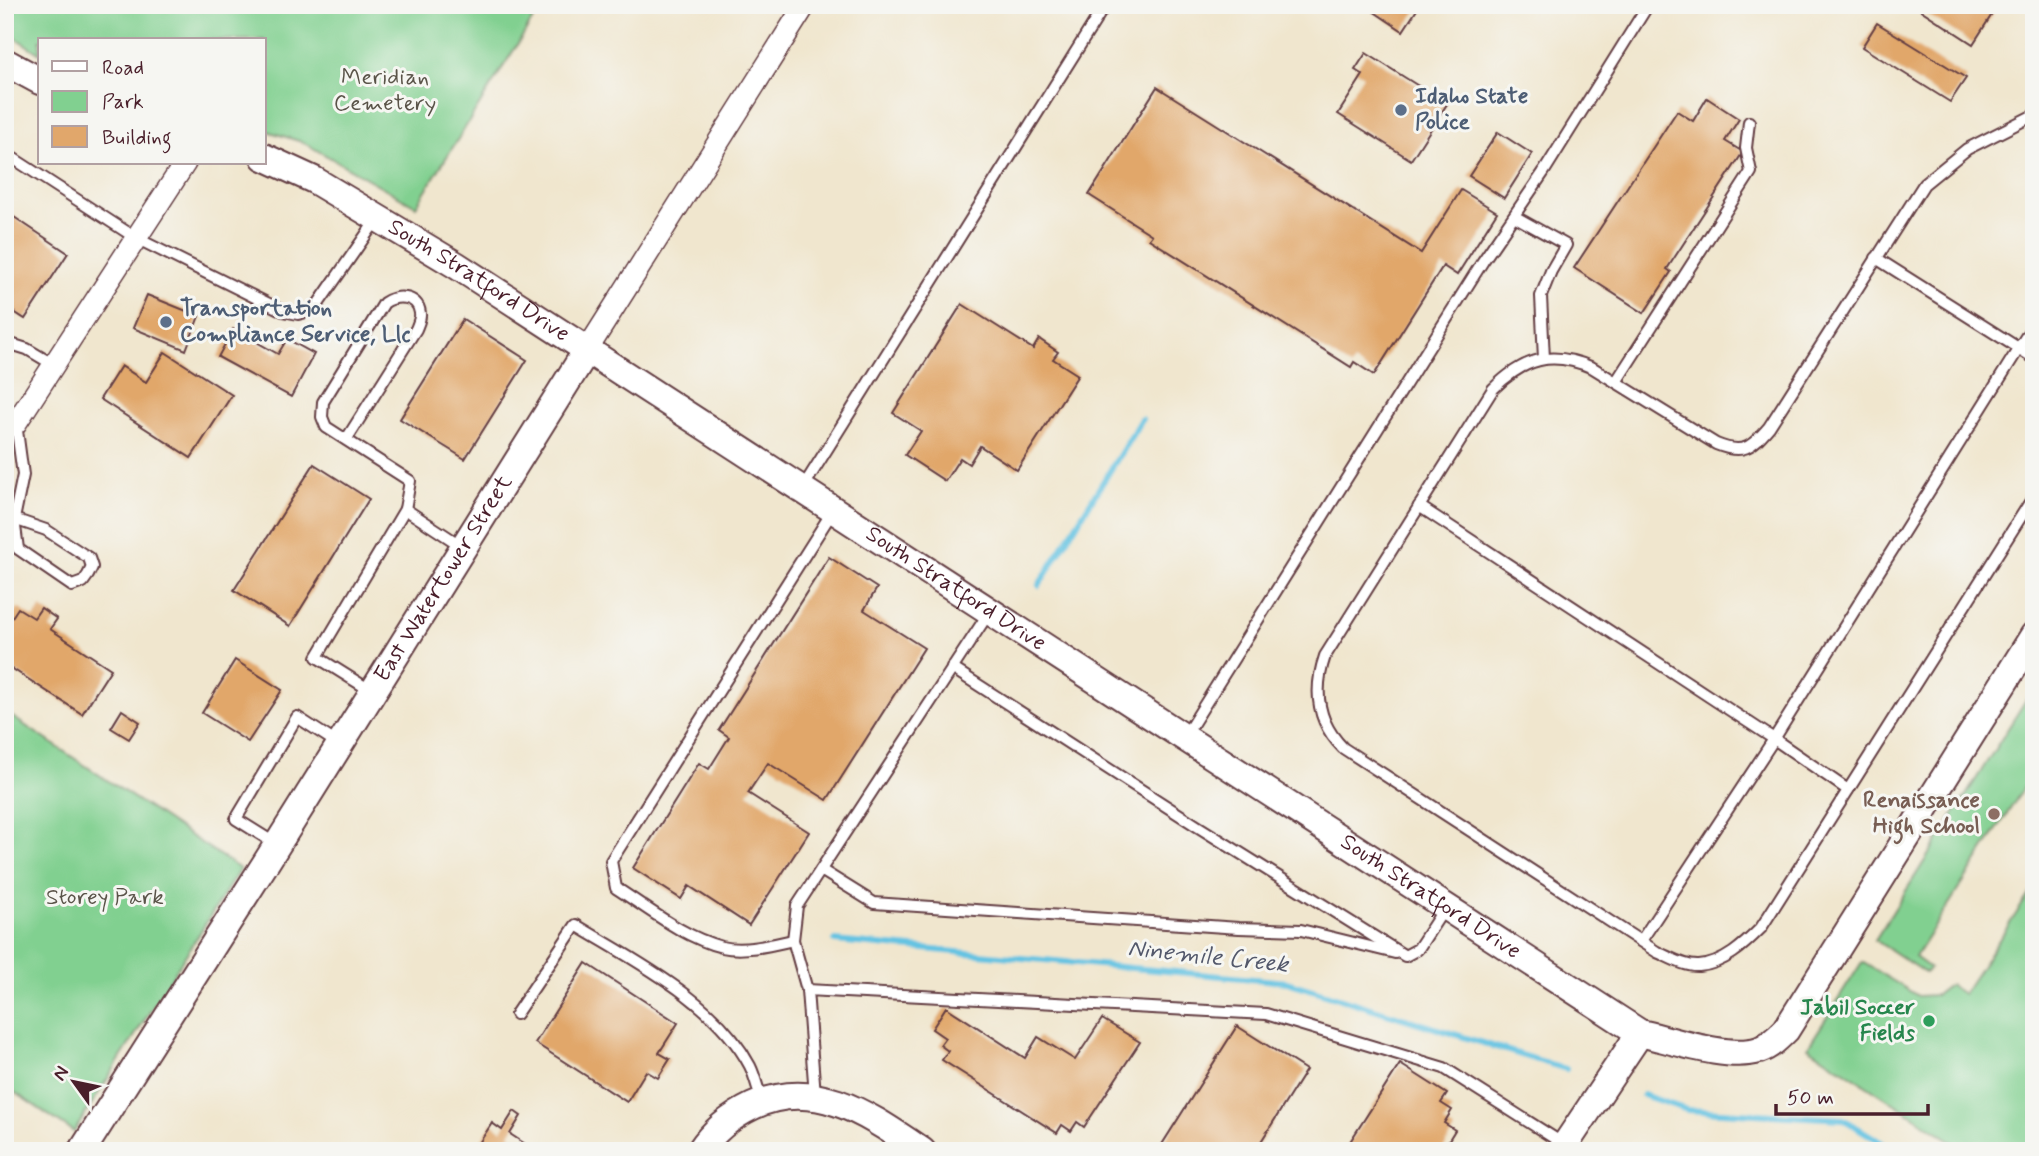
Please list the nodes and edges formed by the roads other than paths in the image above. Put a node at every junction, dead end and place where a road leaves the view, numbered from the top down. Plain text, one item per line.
1 (805, 5) edge
2 (1105, 5) edge
3 (1648, 5) edge
4 (5, 62) edge
5 (38, 80) edge
6 (2034, 115) edge
7 (1749, 122) dead end
8 (5, 153) edge
9 (266, 158) edge
10 (184, 164) edge
11 (378, 216) junction
12 (1514, 216) junction
13 (136, 238) junction
14 (1876, 258) junction
15 (2034, 324) edge
16 (10, 348) edge
17 (2018, 348) junction
18 (587, 350) junction
19 (2034, 358) edge
20 (1544, 359) junction
21 (54, 365) junction
22 (1616, 382) junction
23 (11, 426) edge
24 (346, 440) junction
25 (802, 489) junction
26 (2034, 496) edge
27 (1419, 506) junction
28 (405, 509) junction
29 (834, 509) junction
30 (14, 519) junction
31 (464, 547) junction
32 (991, 610) junction
33 (2034, 635) edge
34 (952, 668) junction
35 (373, 692) junction
36 (1185, 737) junction
37 (1774, 738) junction
38 (340, 745) junction
39 (1848, 790) junction
40 (277, 845) junction
41 (821, 870) junction
42 (1446, 906) junction
43 (793, 940) junction
44 (1641, 941) junction
45 (1405, 956) junction
46 (807, 990) junction
47 (516, 1014) dead end
48 (1640, 1033) junction
49 (815, 1096) junction
50 (762, 1101) junction
51 (1563, 1148) edge
52 (82, 1151) edge
53 (700, 1151) edge
54 (922, 1151) edge

1 - 18 street, East Watertower Street
2 - 25 lane
3 - 12 lane
4 - 5 street
6 - 14 lane
7 - 22 lane
8 - 13 lane
9 - 11 street, South Stratford Drive
10 - 13 street
11 - 13 lane
11 - 18 street, South Stratford Drive
12 - 20 lane
12 - 36 lane
13 - 21 street
14 - 17 lane
14 - 22 lane
15 - 17 lane
16 - 21 lane
17 - 19 lane
17 - 37 lane
18 - 25 street, South Stratford Drive
18 - 31 street, East Watertower Street
20 - 22 lane
20 - 27 lane
21 - 23 street
23 - 30 lane
24 - 24 lane
24 - 28 lane
25 - 29 street, South Stratford Drive
26 - 39 lane
27 - 37 lane
27 - 44 lane
28 - 31 lane
28 - 35 lane
29 - 32 street, South Stratford Drive
29 - 43 lane
30 - 30 lane
31 - 35 street, East Watertower Street
32 - 34 lane
32 - 36 street, South Stratford Drive
33 - 48 street
34 - 41 lane
34 - 45 lane
35 - 38 street, East Watertower Street
36 - 42 street, South Stratford Drive
37 - 39 lane
37 - 44 lane
38 - 40 street, East Watertower Street
38 - 40 lane
39 - 44 lane
40 - 52 street, East Watertower Street
41 - 43 lane
41 - 45 lane
42 - 45 lane
42 - 48 street, South Stratford Drive
43 - 46 lane
46 - 49 lane
46 - 51 lane
47 - 50 lane
48 - 51 street
49 - 50 street
49 - 54 street
50 - 53 street

